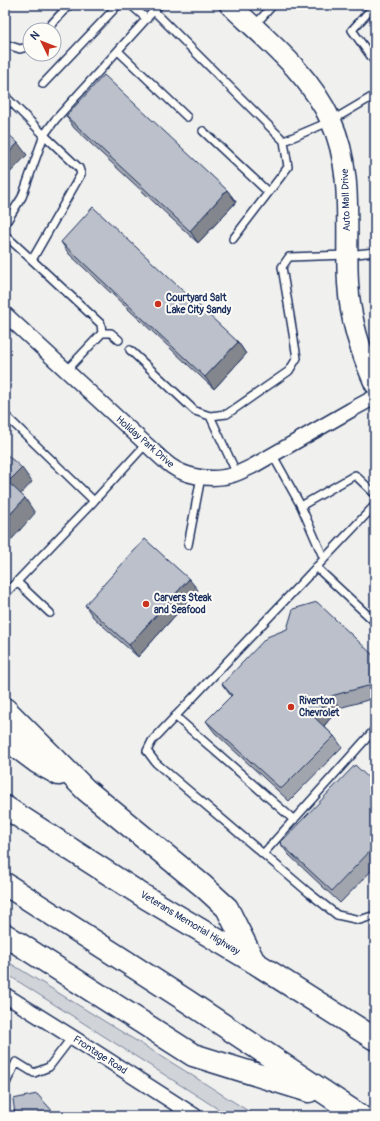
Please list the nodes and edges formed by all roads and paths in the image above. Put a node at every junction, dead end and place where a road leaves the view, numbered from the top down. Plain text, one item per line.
1 (69, 5) edge
2 (118, 5) edge
3 (131, 5) edge
4 (159, 5) edge
5 (230, 5) edge
6 (273, 5) edge
7 (375, 5) edge
8 (154, 11) junction
9 (147, 19) junction
10 (53, 22) edge
11 (253, 26) junction
12 (5, 44) edge
13 (22, 48) edge
14 (118, 51) junction
15 (375, 62) edge
16 (43, 84) dead end
17 (375, 94) edge
18 (5, 96) edge
19 (187, 117) dead end
20 (331, 121) junction
21 (203, 131) dead end
22 (44, 135) junction
23 (284, 141) junction
24 (268, 192) junction
25 (5, 224) edge
26 (5, 235) edge
27 (233, 239) dead end
28 (375, 252) edge
29 (347, 255) junction
30 (32, 260) junction
31 (5, 314) edge
32 (102, 333) junction
33 (119, 340) dead end
34 (130, 350) dead end
35 (66, 371) junction
36 (375, 384) edge
37 (375, 397) edge
38 (5, 415) edge
39 (210, 416) junction
40 (146, 444) junction
41 (272, 454) junction
42 (237, 474) junction
43 (201, 477) junction
44 (375, 494) edge
45 (94, 501) junction
46 (375, 505) edge
47 (301, 506) junction
48 (188, 545) dead end
49 (324, 559) junction
50 (316, 567) junction
51 (17, 582) junction
52 (5, 594) edge
53 (50, 613) dead end
54 (375, 622) edge
55 (5, 709) edge
56 (176, 716) junction
57 (375, 729) edge
58 (5, 738) edge
59 (86, 790) junction
60 (5, 807) edge
61 (294, 820) junction
62 (263, 854) junction
63 (5, 884) edge
64 (375, 915) edge
65 (5, 935) edge
66 (254, 962) junction
67 (5, 996) edge
68 (72, 1037) junction
69 (375, 1038) edge
70 (5, 1085) edge
71 (333, 1099) junction
72 (195, 1116) edge
73 (360, 1116) edge

1 - 10 lane
2 - 16 lane
3 - 9 lane
4 - 8 lane
5 - 11 street, Auto Mall Drive
6 - 11 lane
7 - 15 lane
8 - 9 lane
8 - 23 lane
9 - 14 lane
11 - 20 street, Auto Mall Drive
12 - 13 lane
14 - 19 lane
14 - 22 lane
17 - 20 lane
18 - 22 lane
20 - 23 lane
20 - 29 street, Auto Mall Drive
21 - 24 lane
22 - 25 lane
22 - 30 lane
23 - 24 lane
24 - 27 lane
26 - 30 lane
28 - 29 lane
29 - 36 street, Auto Mall Drive
29 - 39 lane
30 - 32 lane
31 - 35 street, Holiday Park Drive
32 - 33 lane
32 - 35 lane
34 - 39 lane
35 - 40 street, Holiday Park Drive
37 - 41 street, Holiday Park Drive
38 - 45 lane
39 - 42 lane
40 - 43 street, Holiday Park Drive
40 - 45 lane
41 - 42 street, Holiday Park Drive
41 - 47 lane
42 - 43 street, Holiday Park Drive
43 - 48 lane
44 - 47 lane
45 - 51 lane
46 - 49 lane
47 - 49 lane
49 - 50 lane
50 - 54 lane
50 - 56 lane
51 - 52 lane
51 - 53 lane
55 - 59 highway
56 - 61 lane
56 - 62 lane
57 - 61 lane
58 - 59 highway
59 - 66 highway
60 - 66 highway, Veterans Memorial Highway
61 - 62 lane
62 - 64 lane
63 - 71 highway
65 - 71 highway
66 - 69 highway, Veterans Memorial Highway
67 - 68 street, Frontage Road
68 - 70 lane
68 - 72 street, Frontage Road
71 - 73 highway

